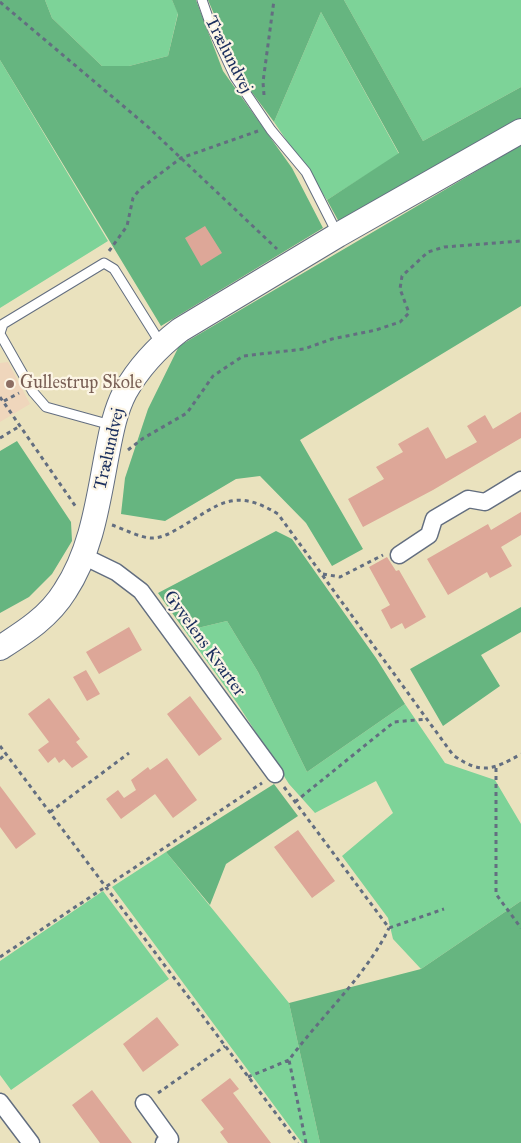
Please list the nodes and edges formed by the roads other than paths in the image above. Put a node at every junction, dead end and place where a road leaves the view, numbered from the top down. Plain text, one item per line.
1 (202, 0) edge
2 (521, 131) edge
3 (338, 235) junction
4 (0, 333) edge
5 (161, 345) junction
6 (112, 425) junction
7 (521, 480) edge
8 (399, 555) road end
9 (84, 556) junction
10 (0, 648) edge
11 (276, 774) road end
12 (0, 1102) edge
13 (144, 1103) road end
14 (31, 1143) edge
15 (164, 1143) edge

1 - 3 lane, Trælundvej
2 - 3 street, Trælundvej
3 - 5 street, Trælundvej
4 - 5 lane
4 - 6 lane
5 - 6 street, Trælundvej
6 - 9 street, Trælundvej
7 - 8 street
9 - 10 street, Trælundvej
9 - 11 street, Gyvelens Kvarter
12 - 14 street
13 - 15 street

